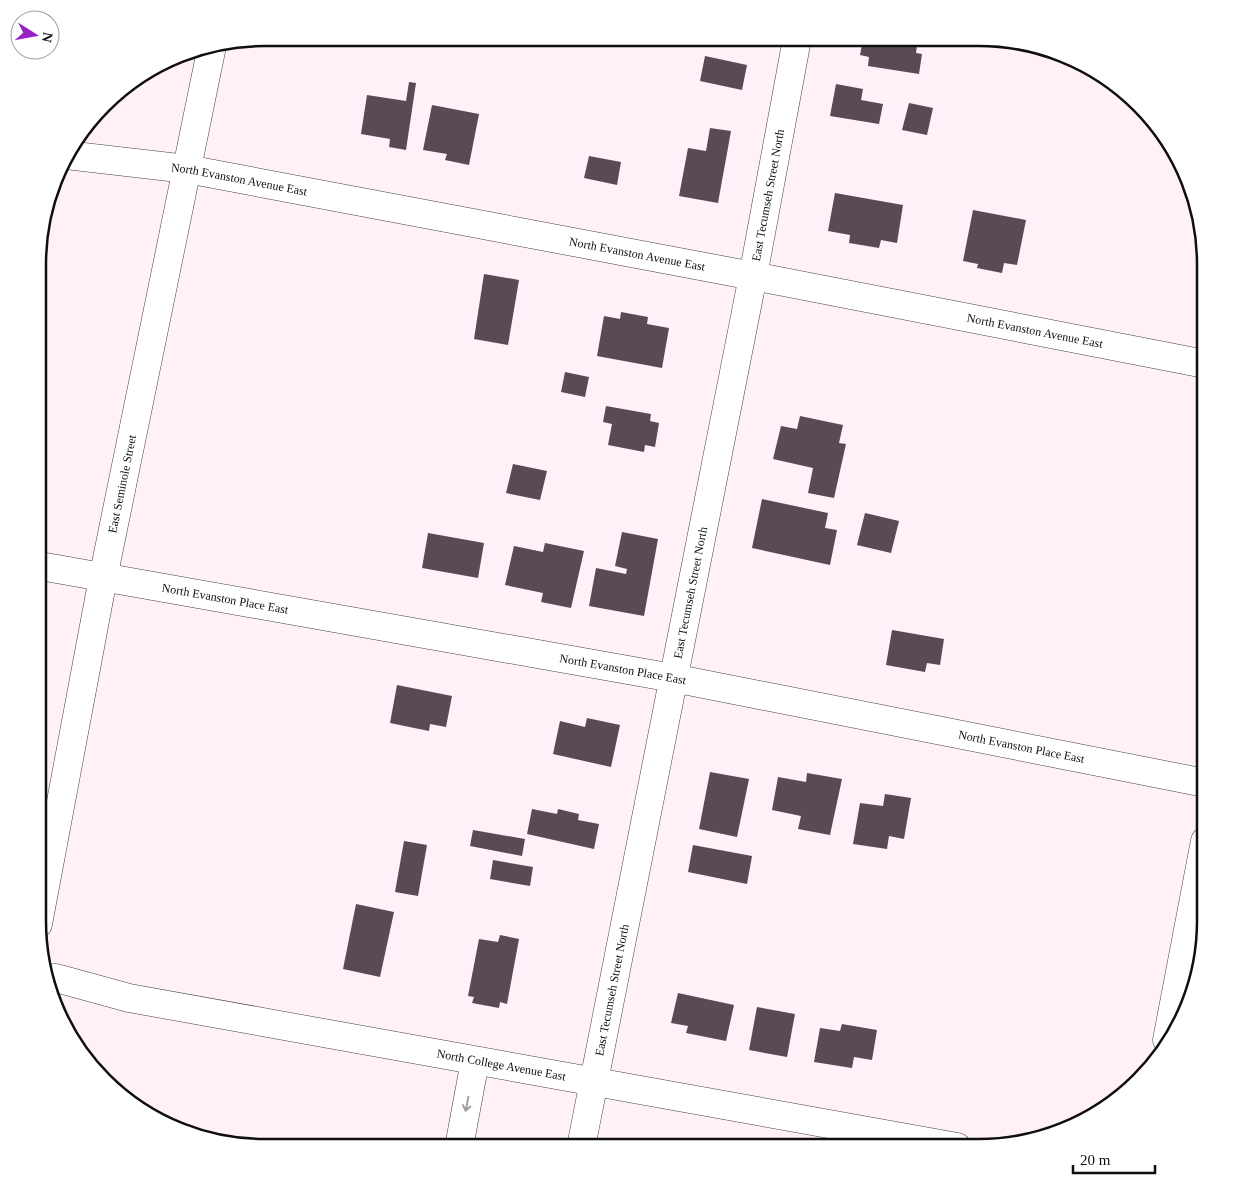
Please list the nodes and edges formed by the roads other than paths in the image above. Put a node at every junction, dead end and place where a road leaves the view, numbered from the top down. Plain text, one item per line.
1 (796, 46) edge
2 (211, 53) edge
3 (76, 156) edge
4 (187, 169) junction
5 (753, 276) junction
6 (1197, 362) edge
7 (46, 567) edge
8 (103, 578) junction
9 (673, 678) junction
10 (1197, 781) edge
11 (46, 881) edge
12 (1197, 883) edge
13 (54, 978) edge
14 (1170, 1025) edge
15 (475, 1061) junction
16 (595, 1083) junction
17 (460, 1139) edge
18 (583, 1139) edge
19 (912, 1139) edge

1 - 5 street, East Tecumseh Street North
2 - 4 street, East Seminole Street
3 - 4 street, North Evanston Avenue East
4 - 5 street, North Evanston Avenue East
4 - 8 street, East Seminole Street
5 - 6 street, North Evanston Avenue East
5 - 9 street, East Tecumseh Street North
7 - 8 street, North Evanston Place East
8 - 9 street, North Evanston Place East
8 - 11 street, East Seminole Street
9 - 10 street, North Evanston Place East
9 - 16 street, East Tecumseh Street North
12 - 14 street
13 - 15 street, North College Avenue East
15 - 16 street, North College Avenue East
15 -> 17 street
16 - 18 street, East Tecumseh Street North
16 - 19 street, North College Avenue East

